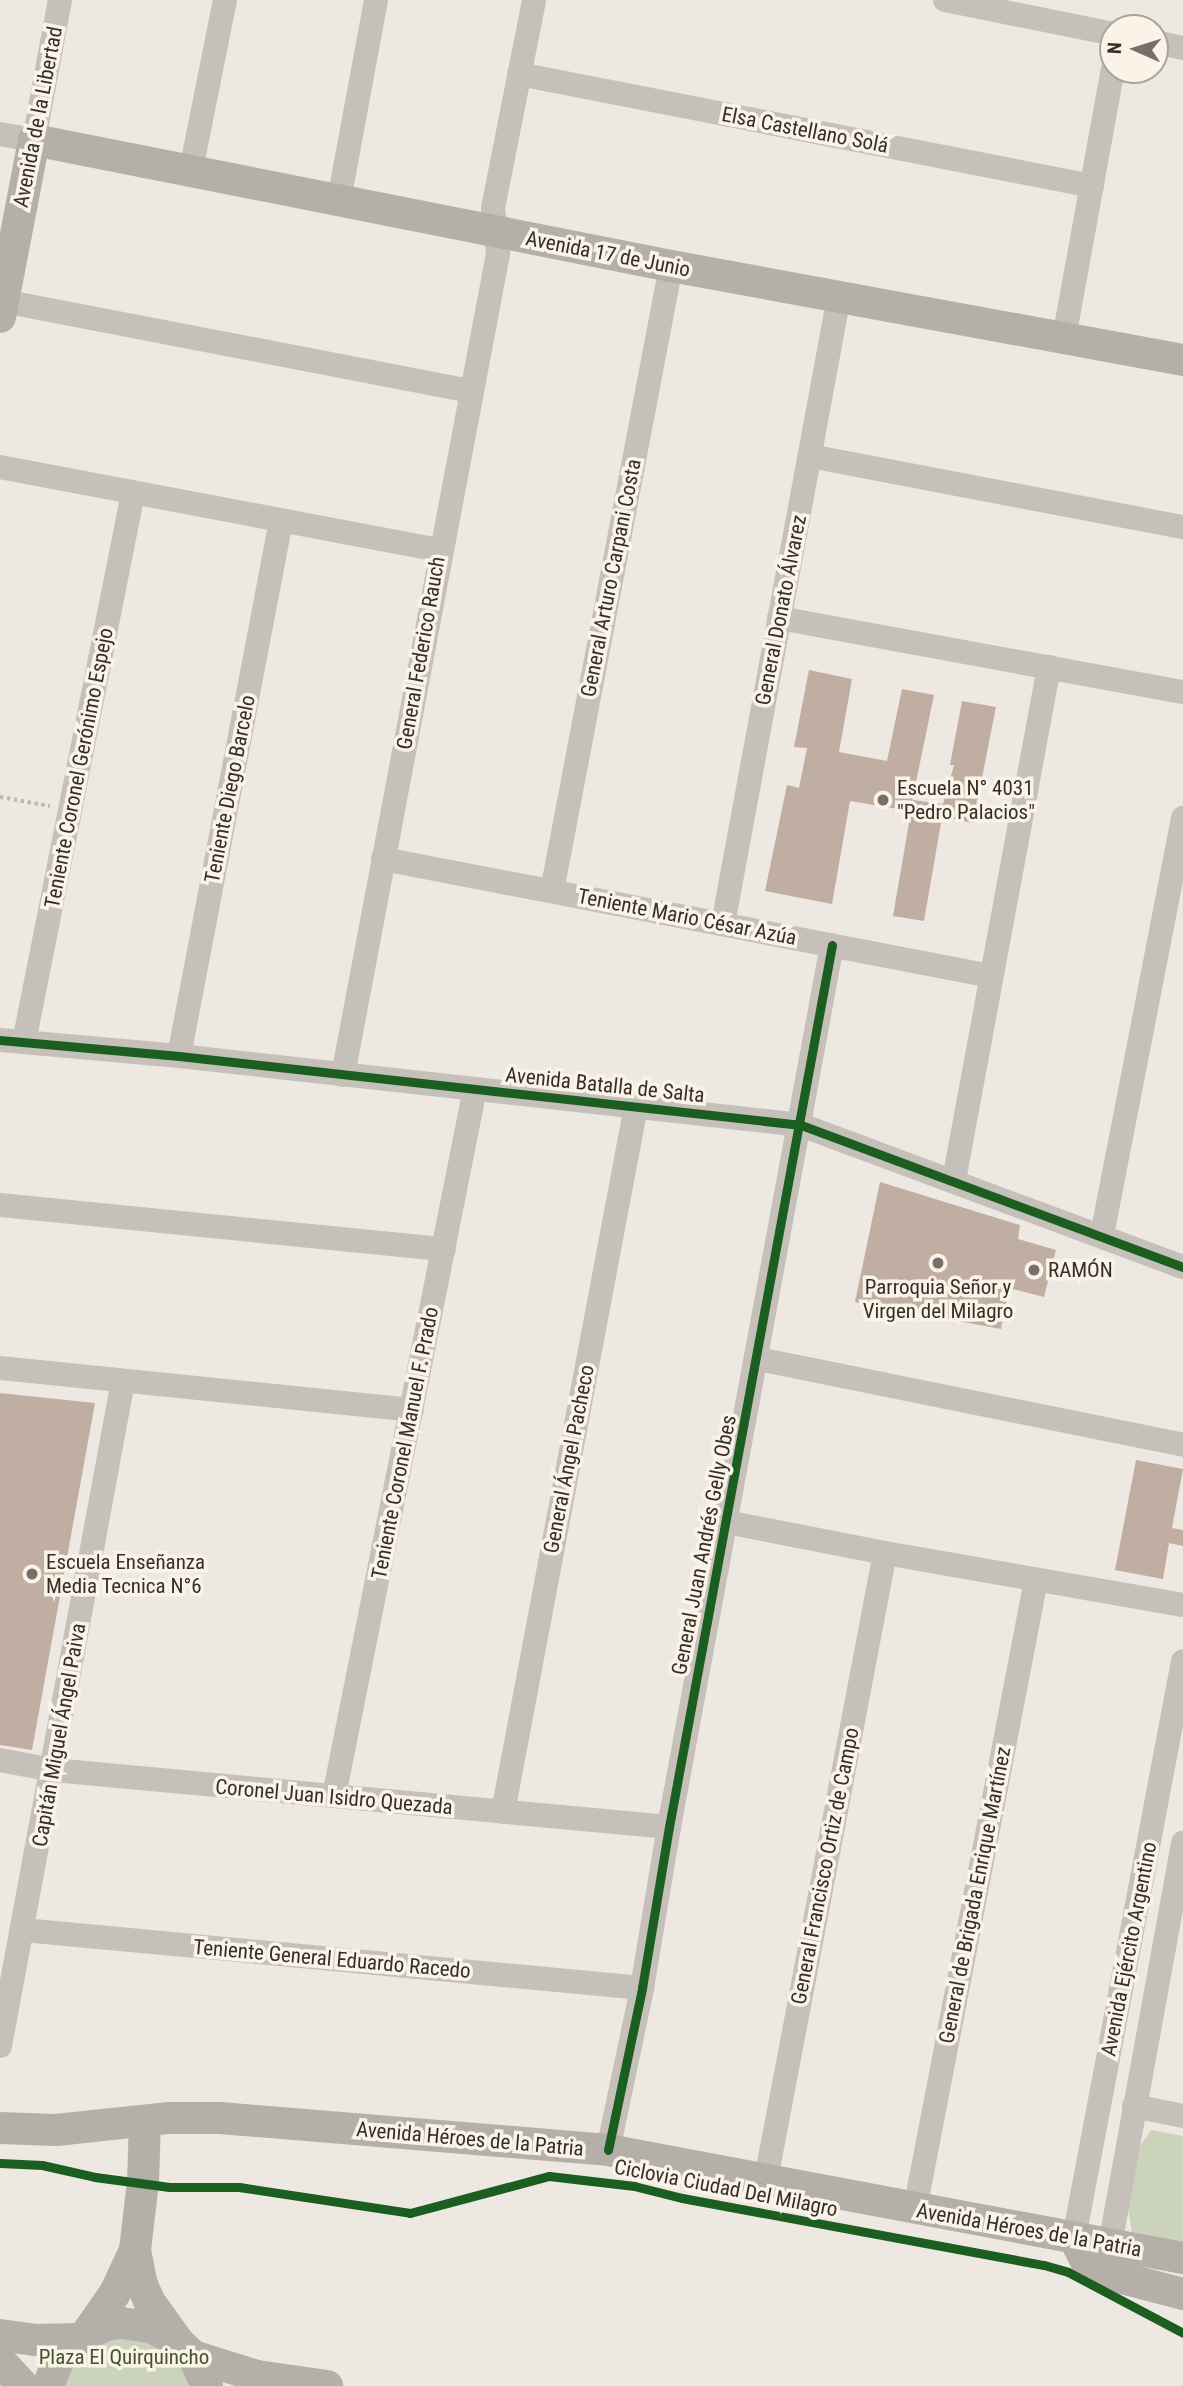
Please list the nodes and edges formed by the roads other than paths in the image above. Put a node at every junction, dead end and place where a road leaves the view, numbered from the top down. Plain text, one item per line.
1 (60, 0) edge
2 (225, 0) edge
3 (376, 0) edge
4 (534, 0) edge
5 (960, 1) edge
6 (1099, 31) edge
7 (519, 74) junction
8 (1110, 84) edge
9 (0, 134) edge
10 (34, 140) junction
11 (191, 170) junction
12 (1092, 186) junction
13 (339, 200) junction
14 (496, 232) junction
15 (671, 266) junction
16 (839, 296) junction
17 (2, 309) edge
18 (1064, 338) junction
19 (1183, 360) edge
20 (471, 391) junction
21 (810, 456) junction
22 (0, 467) edge
23 (133, 493) junction
24 (281, 521) junction
25 (1183, 527) edge
26 (440, 550) junction
27 (779, 618) junction
28 (1049, 667) junction
29 (1183, 692) edge
30 (1183, 818) edge
31 (383, 859) junction
32 (552, 891) junction
33 (723, 924) junction
34 (832, 945) junction
35 (991, 975) junction
36 (12, 1041) edge
37 (179, 1056) junction
38 (343, 1075) junction
39 (475, 1089) junction
40 (636, 1106) junction
41 (800, 1125) junction
42 (954, 1180) junction
43 (0, 1205) edge
44 (1102, 1235) junction
45 (444, 1250) junction
46 (1183, 1267) edge
47 (758, 1359) junction
48 (0, 1368) edge
49 (124, 1381) junction
50 (412, 1410) junction
51 (1183, 1445) edge
52 (726, 1522) junction
53 (885, 1553) junction
54 (1036, 1580) junction
55 (1183, 1605) edge
56 (1183, 1661) edge
57 (0, 1760) edge
58 (53, 1770) junction
59 (334, 1797) junction
60 (503, 1812) junction
61 (669, 1827) junction
62 (1183, 1843) edge
63 (23, 1930) junction
64 (642, 1989) junction
65 (0, 2046) edge
66 (1134, 2106) junction
67 (1183, 2116) edge
68 (145, 2121) junction
69 (0, 2128) edge
70 (608, 2150) junction
71 (766, 2179) junction
72 (915, 2209) junction
73 (1074, 2238) junction
74 (1110, 2245) junction
75 (135, 2250) junction
76 (1183, 2258) edge
77 (1183, 2294) edge
78 (0, 2336) edge
79 (82, 2336) junction
80 (185, 2348) junction
81 (0, 2361) edge
82 (23, 2386) edge
83 (48, 2386) edge
84 (206, 2386) edge
85 (327, 2386) edge

1 - 10 street, Avenida de la Libertad
2 - 11 street
3 - 13 street
4 - 7 street, General Federico Rauch
5 - 6 street
7 - 12 street, Elsa Castellano Solá
7 - 14 street, General Federico Rauch
8 - 12 street
9 - 10 street
10 - 11 main road, Avenida 17 de Junio
10 - 17 main road, Avenida de la Libertad
11 - 13 main road, Avenida 17 de Junio
12 - 18 street
13 - 14 main road, Avenida 17 de Junio
14 - 15 main road, Avenida 17 de Junio
14 - 20 street, General Federico Rauch
15 - 16 main road, Avenida 17 de Junio
15 - 32 street, General Arturo Carpani Costa
16 - 18 main road, Avenida 17 de Junio
16 - 21 street, General Donato Álvarez
17 - 20 street
18 - 19 main road, Avenida 17 de Junio
20 - 26 street, General Federico Rauch
21 - 25 street
21 - 27 street, General Donato Álvarez
22 - 23 street
23 - 24 street
23 - 36 street, Teniente Coronel Gerónimo Espejo
24 - 26 street
24 - 37 street, Teniente Diego Barcelo
26 - 31 street, General Federico Rauch
27 - 28 street
27 - 33 street, General Donato Álvarez
28 - 29 street
28 - 35 street
30 - 44 street
31 - 32 street, Teniente Mario César Azúa
31 - 38 street, General Federico Rauch
32 - 33 street, Teniente Mario César Azúa
33 - 34 street, Teniente Mario César Azúa
34 - 35 street, Teniente Mario César Azúa
34 - 41 street, General Juan Andrés Gelly Obes
35 - 42 street
36 - 37 street, Avenida Batalla de Salta
37 - 38 street, Avenida Batalla de Salta
38 - 39 street, Avenida Batalla de Salta
39 - 40 street, Avenida Batalla de Salta
39 - 45 street, Teniente Coronel Manuel F. Prado
40 - 41 street, Avenida Batalla de Salta
40 - 60 street, General Ángel Pacheco
41 - 42 street, Avenida Batalla de Salta
41 - 47 street, General Juan Andrés Gelly Obes
42 - 44 street, Avenida Batalla de Salta
43 - 45 street
44 - 46 street, Avenida Batalla de Salta
45 - 50 street, Teniente Coronel Manuel F. Prado
47 - 51 street
47 - 52 street, General Juan Andrés Gelly Obes
48 - 49 street
49 - 50 street
49 - 58 street, Capitán Miguel Ángel Paiva
50 - 59 street, Teniente Coronel Manuel F. Prado
52 - 53 street
52 - 61 street, General Juan Andrés Gelly Obes
53 - 54 street
53 - 71 street, General Francisco Ortiz de Campo
54 - 55 street
54 - 72 street, General de Brigada Enrique Martínez
56 - 73 street, Avenida Ejército Argentino
57 - 58 street, Coronel Juan Isidro Quezada
58 - 59 street, Coronel Juan Isidro Quezada
58 - 63 street, Capitán Miguel Ángel Paiva
59 - 60 street, Coronel Juan Isidro Quezada
60 - 61 street, Coronel Juan Isidro Quezada
61 - 64 street, General Juan Andrés Gelly Obes
62 - 66 street, Avenida Ejército Argentino
63 - 64 street, Teniente General Eduardo Racedo
63 - 65 street, Capitán Miguel Ángel Paiva
64 - 70 street, General Juan Andrés Gelly Obes
66 - 67 street
66 - 74 street, Avenida Ejército Argentino
68 - 69 main road, Avenida Héroes de la Patria
68 - 70 main road, Avenida Héroes de la Patria
68 - 75 main road
70 - 71 main road, Avenida Héroes de la Patria
71 - 72 main road, Avenida Héroes de la Patria
72 - 73 main road, Avenida Héroes de la Patria
73 - 74 main road, Avenida Héroes de la Patria
73 - 77 main road
74 - 76 main road, Avenida Héroes de la Patria
75 - 79 main road
75 - 80 main road
78 - 79 main road
79 - 80 main road
79 - 83 main road
80 - 84 main road
80 - 85 main road
81 - 82 main road

